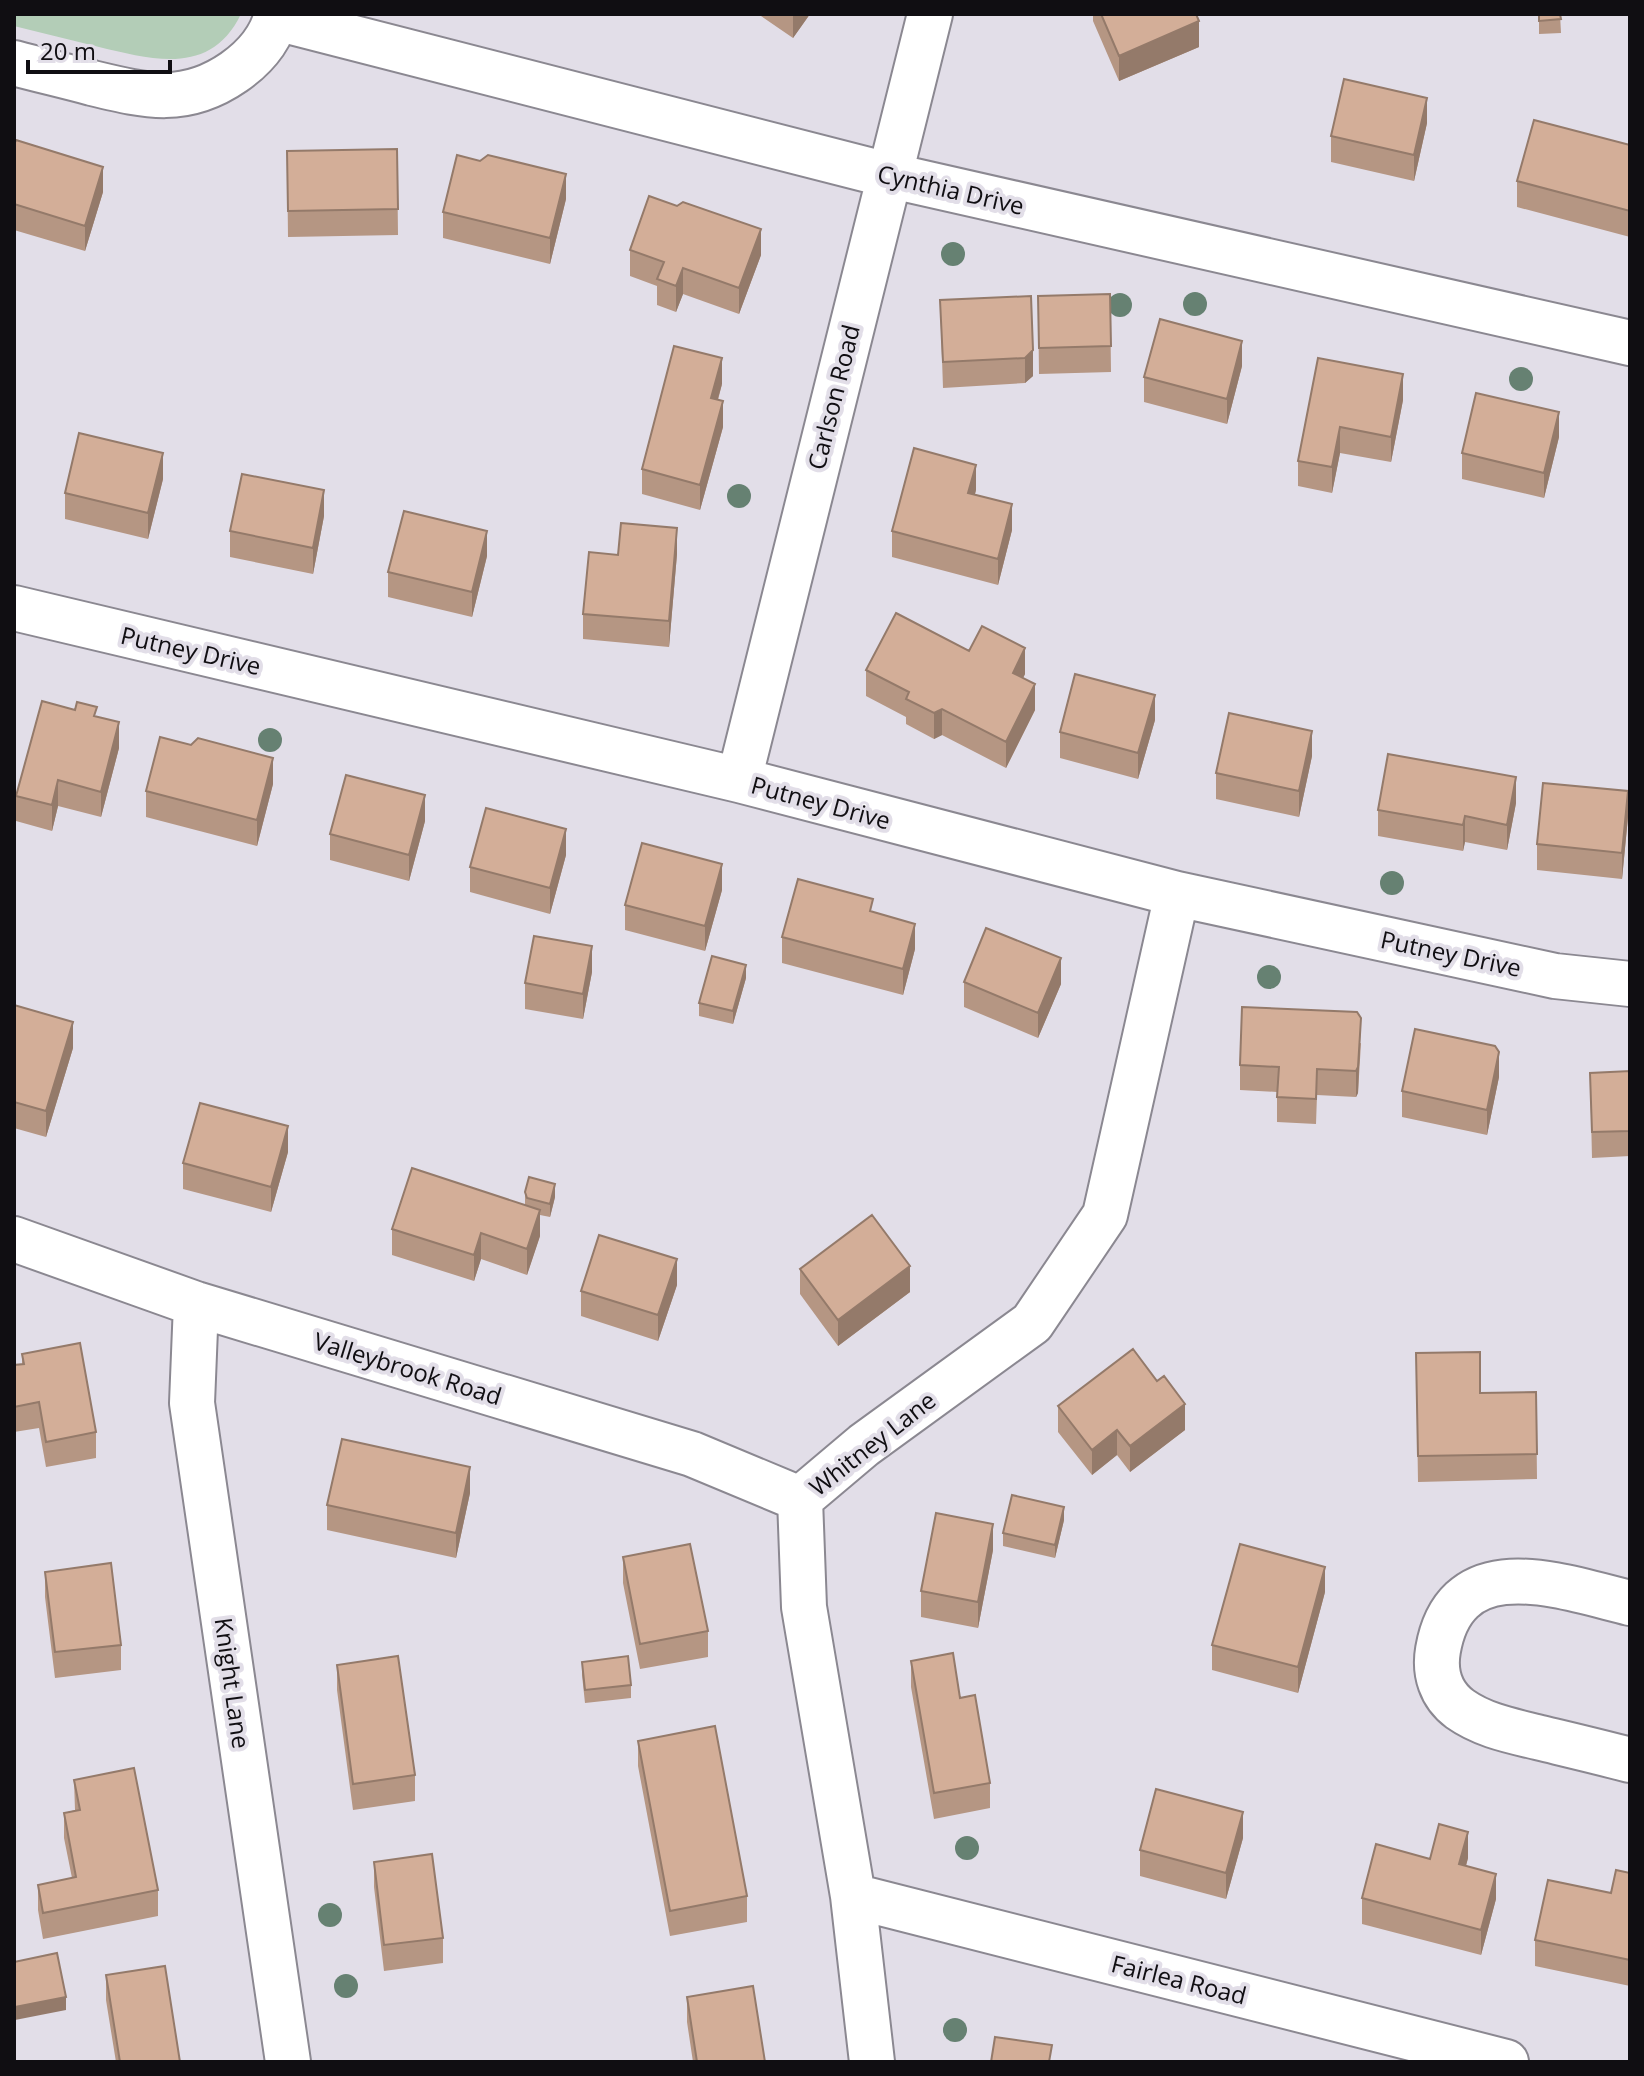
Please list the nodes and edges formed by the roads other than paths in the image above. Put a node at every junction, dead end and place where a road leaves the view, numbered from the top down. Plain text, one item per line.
1 (930, 14) edge
2 (277, 16) edge
3 (14, 63) edge
4 (888, 175) junction
5 (1630, 343) edge
6 (14, 608) edge
7 (739, 780) junction
8 (1177, 894) junction
9 (1630, 984) edge
10 (14, 1239) edge
11 (196, 1304) junction
12 (800, 1499) junction
13 (1630, 1603) edge
14 (1630, 1760) edge
15 (853, 1896) junction
16 (288, 2062) edge
17 (872, 2062) edge
18 (1506, 2062) edge

1 - 4 street, Carlson Road
2 - 3 street
2 - 4 street, Cynthia Drive
4 - 5 street, Cynthia Drive
4 - 7 street, Carlson Road
6 - 7 street, Putney Drive
7 - 8 street, Putney Drive
8 - 9 street, Putney Drive
8 - 12 street, Whitney Lane
10 - 11 street, Valleybrook Road
11 - 12 street, Valleybrook Road
11 - 16 street, Knight Lane
12 - 15 street, Whitney Lane
13 - 14 street
15 - 17 street, Whitney Lane
15 - 18 street, Fairlea Road

